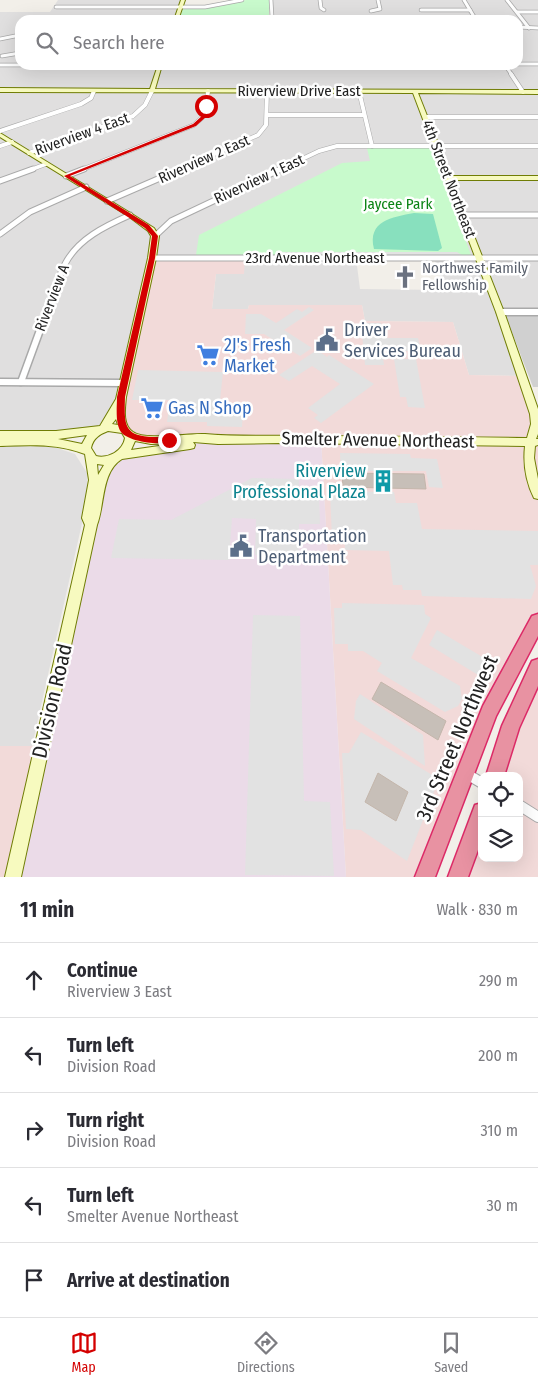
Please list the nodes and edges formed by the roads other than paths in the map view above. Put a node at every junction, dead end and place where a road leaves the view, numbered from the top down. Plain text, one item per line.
1 (113, 0) edge
2 (183, 0) edge
3 (242, 0) edge
4 (271, 0) edge
5 (320, 0) edge
6 (378, 0) edge
7 (464, 0) edge
8 (507, 0) edge
9 (56, 7) dead end
10 (109, 7) junction
11 (180, 7) junction
12 (324, 10) dead end
13 (421, 10) dead end
14 (470, 10) junction
15 (371, 11) dead end
16 (517, 12) junction
17 (538, 12) edge
18 (178, 15) edge
19 (272, 15) edge
20 (473, 15) edge
21 (519, 15) edge
22 (523, 20) edge
23 (523, 27) edge
24 (529, 28) junction
25 (538, 28) edge
26 (15, 36) edge
27 (0, 39) edge
28 (15, 53) edge
29 (1, 54) edge
30 (0, 63) edge
31 (15, 63) edge
32 (523, 64) edge
33 (538, 64) edge
34 (158, 70) edge
35 (508, 70) edge
36 (0, 90) edge
37 (94, 91) junction
38 (152, 91) junction
39 (208, 91) junction
40 (267, 91) junction
41 (359, 91) junction
42 (415, 91) junction
43 (523, 92) junction
44 (538, 92) edge
45 (267, 115) junction
46 (364, 115) junction
47 (425, 117) junction
48 (538, 117) edge
49 (0, 131) edge
50 (0, 135) edge
51 (334, 139) dead end
52 (12, 142) junction
53 (0, 146) edge
54 (337, 146) junction
55 (372, 146) junction
56 (436, 146) junction
57 (538, 146) edge
58 (29, 153) junction
59 (46, 164) junction
60 (66, 176) junction
61 (449, 178) junction
62 (538, 178) edge
63 (0, 182) edge
64 (86, 187) junction
65 (107, 201) junction
66 (130, 215) junction
67 (462, 215) junction
68 (538, 215) edge
69 (0, 234) edge
70 (155, 236) junction
71 (152, 258) junction
72 (479, 258) junction
73 (538, 258) edge
74 (500, 312) junction
75 (538, 312) edge
76 (0, 382) edge
77 (20, 382) junction
78 (124, 383) junction
79 (121, 397) junction
80 (102, 429) junction
81 (127, 433) junction
82 (0, 435) edge
83 (218, 440) junction
84 (0, 442) edge
85 (534, 442) edge
86 (89, 453) junction
87 (118, 457) junction
88 (538, 495) edge
89 (91, 526) junction
90 (538, 620) edge
91 (538, 668) edge
92 (496, 772) edge
93 (465, 773) junction
94 (478, 781) edge
95 (523, 808) edge
96 (480, 817) edge
97 (538, 817) edge
98 (12, 877) edge
99 (425, 877) edge
100 (458, 877) edge

1 - 10 street
2 - 11 street
3 - 11 street
4 - 19 street
5 - 12 street
6 - 15 street
7 - 14 street
8 - 16 street
9 - 10 street
10 - 11 street
11 - 18 street
13 - 14 street
14 - 20 street
16 - 17 street
16 - 21 street
22 - 24 street
23 - 24 street
24 - 25 street
26 - 27 street
28 - 29 street
29 - 30 street
30 - 31 street
32 - 33 street
34 - 38 street
35 - 43 street
36 - 37 street, Riverview Drive East
37 - 38 street, Riverview Drive East
37 - 49 street
38 - 39 street, Riverview Drive East
38 - 58 street, Riverview 4 East
39 - 40 street, Riverview Drive East
39 - 60 street
40 - 41 street, Riverview Drive East
40 - 45 street, Riverview 2 East
41 - 42 street, Riverview Drive East
41 - 46 street
42 - 43 street, Riverview Drive East
42 - 47 street, 4th Street Northeast
43 - 44 street, Riverview Drive East
45 - 46 street
45 - 65 street, Riverview 2 East
46 - 55 street
47 - 48 street
47 - 56 street, 4th Street Northeast
50 - 52 street
51 - 54 street
52 - 53 street
52 - 58 street
54 - 55 street, Riverview 1 East
54 - 70 street, Riverview 1 East
55 - 56 street, Riverview 1 East
56 - 57 street, Riverview 1 East
56 - 61 street, 4th Street Northeast
58 - 59 street
59 - 60 street
59 - 63 street
60 - 64 street
61 - 62 street
61 - 67 street, 4th Street Northeast
64 - 65 street
64 - 69 street
65 - 66 street
66 - 70 street
66 - 77 street, Riverview A
67 - 68 street
67 - 72 street, 4th Street Northeast
70 - 71 street
71 - 72 street, 23rd Avenue Northeast
71 - 78 street
72 - 73 street, 23rd Avenue Northeast
72 - 74 street, 4th Street Northeast
74 - 75 street
74 - 85 street, 4th Street Northeast
76 - 77 street
77 - 78 street
78 - 79 street
79 - 80 street
79 - 81 street
80 - 81 street
80 - 82 street
80 - 86 street
81 - 83 street, Smelter Avenue Northeast
81 - 87 street
83 - 85 street, Smelter Avenue Northeast
83 - 87 street, Smelter Avenue Northeast
84 - 86 street
85 - 88 street, 4th Street Northeast
86 - 87 street
86 - 89 street, Division Road
87 - 89 street, Division Road
89 - 98 street, Division Road
90 - 93 highway, 3rd Street Northwest
91 - 92 highway
93 - 94 street
93 - 99 highway, 3rd Street Northwest
95 - 97 street
96 - 100 highway

